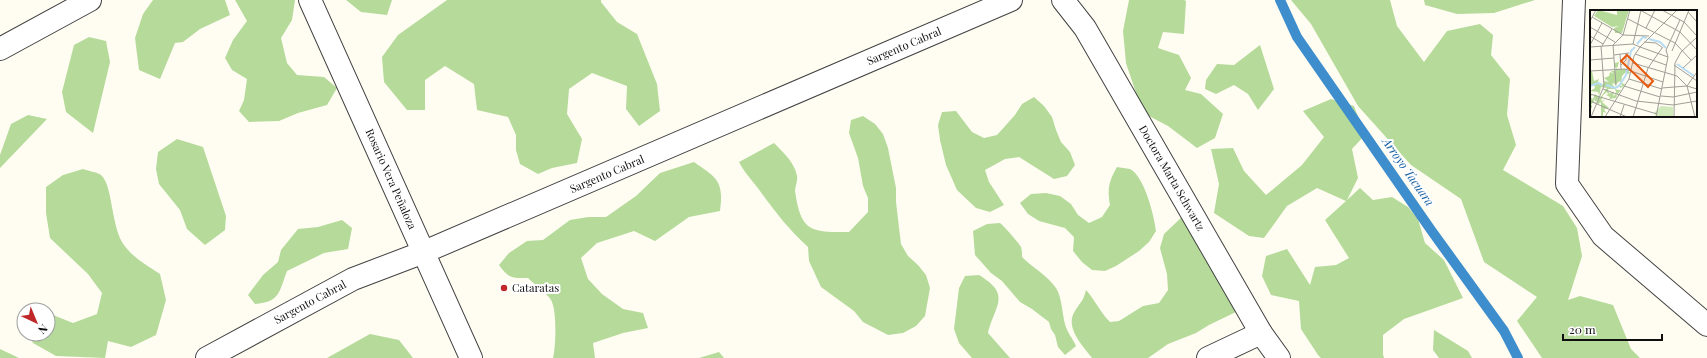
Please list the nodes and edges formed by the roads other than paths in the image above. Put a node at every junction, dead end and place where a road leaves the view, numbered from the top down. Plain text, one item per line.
1 (90, 0) edge
2 (310, 0) edge
3 (1011, 0) edge
4 (1063, 0) edge
5 (1574, 0) edge
6 (0, 50) edge
7 (424, 252) junction
8 (1707, 325) edge
9 (1261, 333) junction
10 (207, 358) edge
11 (471, 358) edge
12 (1208, 358) edge
13 (1279, 358) edge

1 - 6 street
2 - 7 street, Rosario Vera Peñaloza
3 - 7 street, Sargento Cabral
4 - 9 street, Doctora Marta Schwartz
5 - 8 street
7 - 10 street, Sargento Cabral
7 - 11 street, Rosario Vera Peñaloza
9 - 12 street
9 - 13 street, Doctora Marta Schwartz

